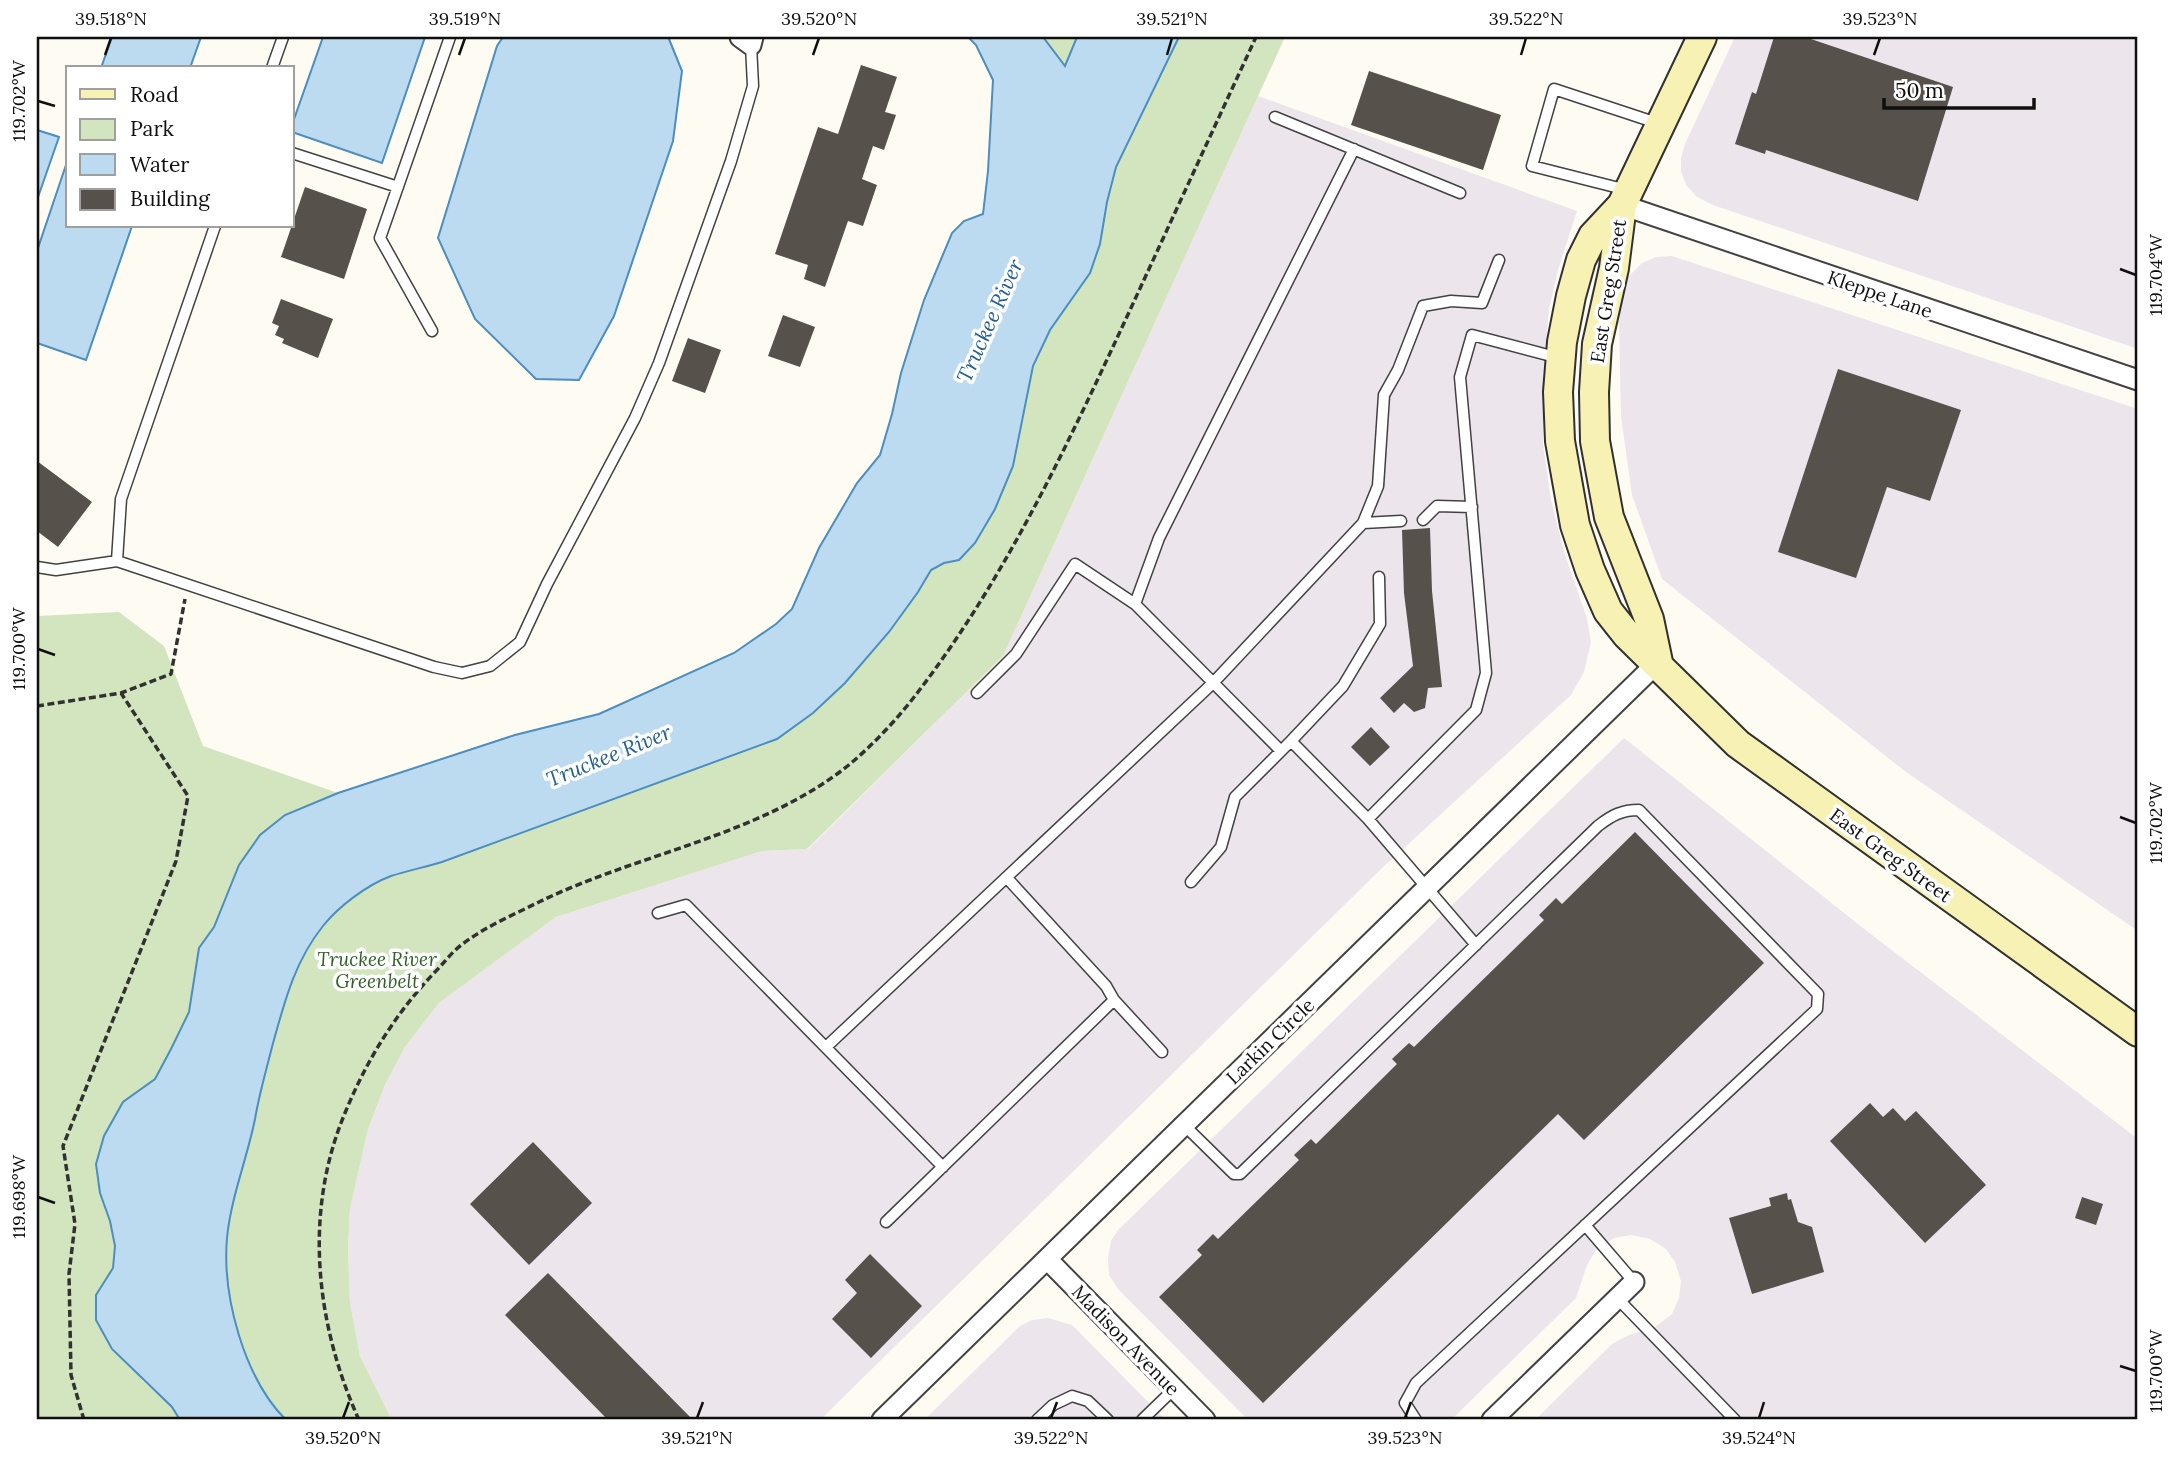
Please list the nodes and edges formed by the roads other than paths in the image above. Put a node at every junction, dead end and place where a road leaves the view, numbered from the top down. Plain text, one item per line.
1 (283, 37) edge
2 (450, 37) edge
3 (1703, 37) edge
4 (748, 39) edge
5 (273, 66) edge
6 (1275, 117) dead end
7 (1660, 124) junction
8 (1354, 149) junction
9 (294, 154) edge
10 (398, 187) junction
11 (1460, 193) dead end
12 (1625, 198) junction
13 (214, 228) edge
14 (1499, 260) dead end
15 (432, 331) dead end
16 (1561, 358) junction
17 (2138, 380) edge
18 (1472, 507) junction
19 (1423, 520) dead end
20 (1401, 521) dead end
21 (1363, 523) junction
22 (117, 561) junction
23 (37, 567) edge
24 (1379, 577) dead end
25 (1135, 604) junction
26 (1658, 662) junction
27 (1213, 683) junction
28 (977, 693) dead end
29 (1291, 741) junction
30 (1281, 751) junction
31 (1368, 819) junction
32 (1007, 877) junction
33 (1191, 882) dead end
34 (1426, 889) junction
35 (658, 913) dead end
36 (1476, 945) junction
37 (1114, 1000) junction
38 (2138, 1032) edge
39 (827, 1047) junction
40 (1162, 1052) dead end
41 (1184, 1125) junction
42 (943, 1167) junction
43 (886, 1222) dead end
44 (1585, 1225) junction
45 (1047, 1259) junction
46 (1633, 1282) joint
47 (1617, 1298) junction
48 (1174, 1389) junction
49 (882, 1420) edge
50 (1037, 1420) edge
51 (1108, 1420) edge
52 (1142, 1420) edge
53 (1205, 1420) edge
54 (1416, 1420) edge
55 (1492, 1420) edge
56 (1735, 1420) edge

1 - 5 lane
2 - 10 lane
3 - 7 main road, East Greg Street
4 - 22 lane
6 - 8 lane
7 - 12 main road, East Greg Street
7 - 12 lane
8 - 11 lane
8 - 25 lane
9 - 10 lane
10 - 15 lane
12 - 16 main road, East Greg Street
12 - 17 street, Kleppe Lane
12 - 26 main road, East Greg Street
13 - 22 lane
14 - 21 lane
16 - 18 lane
16 - 26 main road, East Greg Street
18 - 19 lane
18 - 31 lane
20 - 21 lane
21 - 27 lane
22 - 23 lane
24 - 29 lane
25 - 27 lane
25 - 28 lane
26 - 34 street, Larkin Circle
26 - 38 main road, East Greg Street
27 - 30 lane
27 - 32 lane
29 - 30 lane
29 - 31 lane
30 - 33 lane
31 - 34 lane
32 - 37 lane
32 - 39 lane
34 - 36 lane
34 - 41 street, Larkin Circle
35 - 39 lane
36 - 41 lane
36 - 44 lane
37 - 40 lane
37 - 42 lane
39 - 42 lane
41 - 45 street, Larkin Circle
42 - 43 lane
44 - 46 lane
44 - 54 lane
45 - 48 street, Madison Avenue
45 - 49 street, Larkin Circle
46 - 47 street
47 - 55 street
47 - 56 lane
48 - 52 lane
48 - 53 street, Madison Avenue
50 - 51 lane

